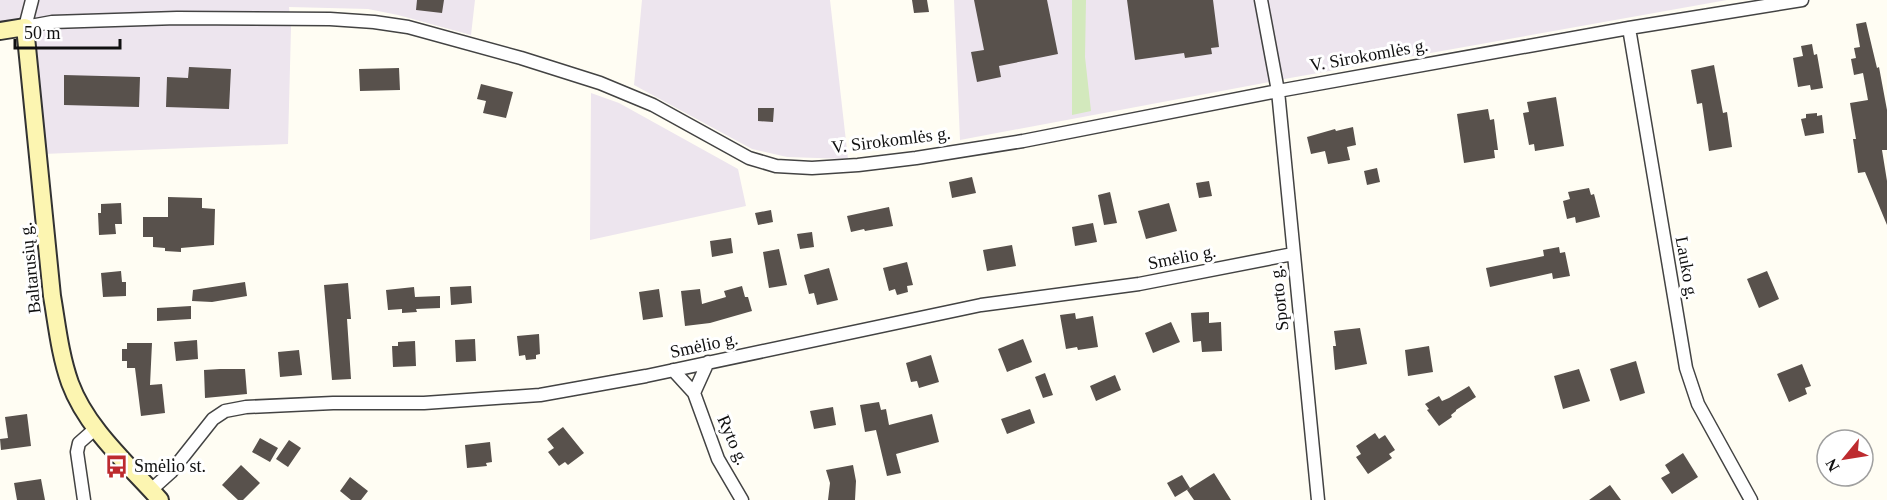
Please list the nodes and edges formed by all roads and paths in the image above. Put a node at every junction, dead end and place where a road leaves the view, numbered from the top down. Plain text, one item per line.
1 (32, 0) edge
2 (1261, 0) edge
3 (1802, 0) edge
4 (25, 27) junction
5 (1629, 28) junction
6 (0, 31) edge
7 (1278, 91) junction
8 (1293, 254) junction
9 (708, 362) junction
10 (673, 370) junction
11 (694, 393) junction
12 (96, 428) junction
13 (155, 495) edge
14 (84, 500) edge
15 (742, 500) edge
16 (1318, 500) edge
17 (1751, 500) edge

1 - 4 street, Baltarusių g.
2 - 7 street, Sporto g.
3 - 5 street, V. Sirokomlės g.
4 - 6 main road, V. Sirokomlės g.
4 - 7 street, V. Sirokomlės g.
4 - 12 main road, Baltarusių g.
5 - 7 street, V. Sirokomlės g.
5 - 17 street, Lauko g.
7 - 8 street, Sporto g.
8 - 9 street, Smėlio g.
8 - 16 street, Sporto g.
9 - 10 street, Smėlio g.
9 - 11 street
10 - 11 street, Ryto g.
10 - 13 street, Smėlio g.
11 - 15 street, Ryto g.
12 - 13 main road, Baltarusių g.
12 - 14 street

